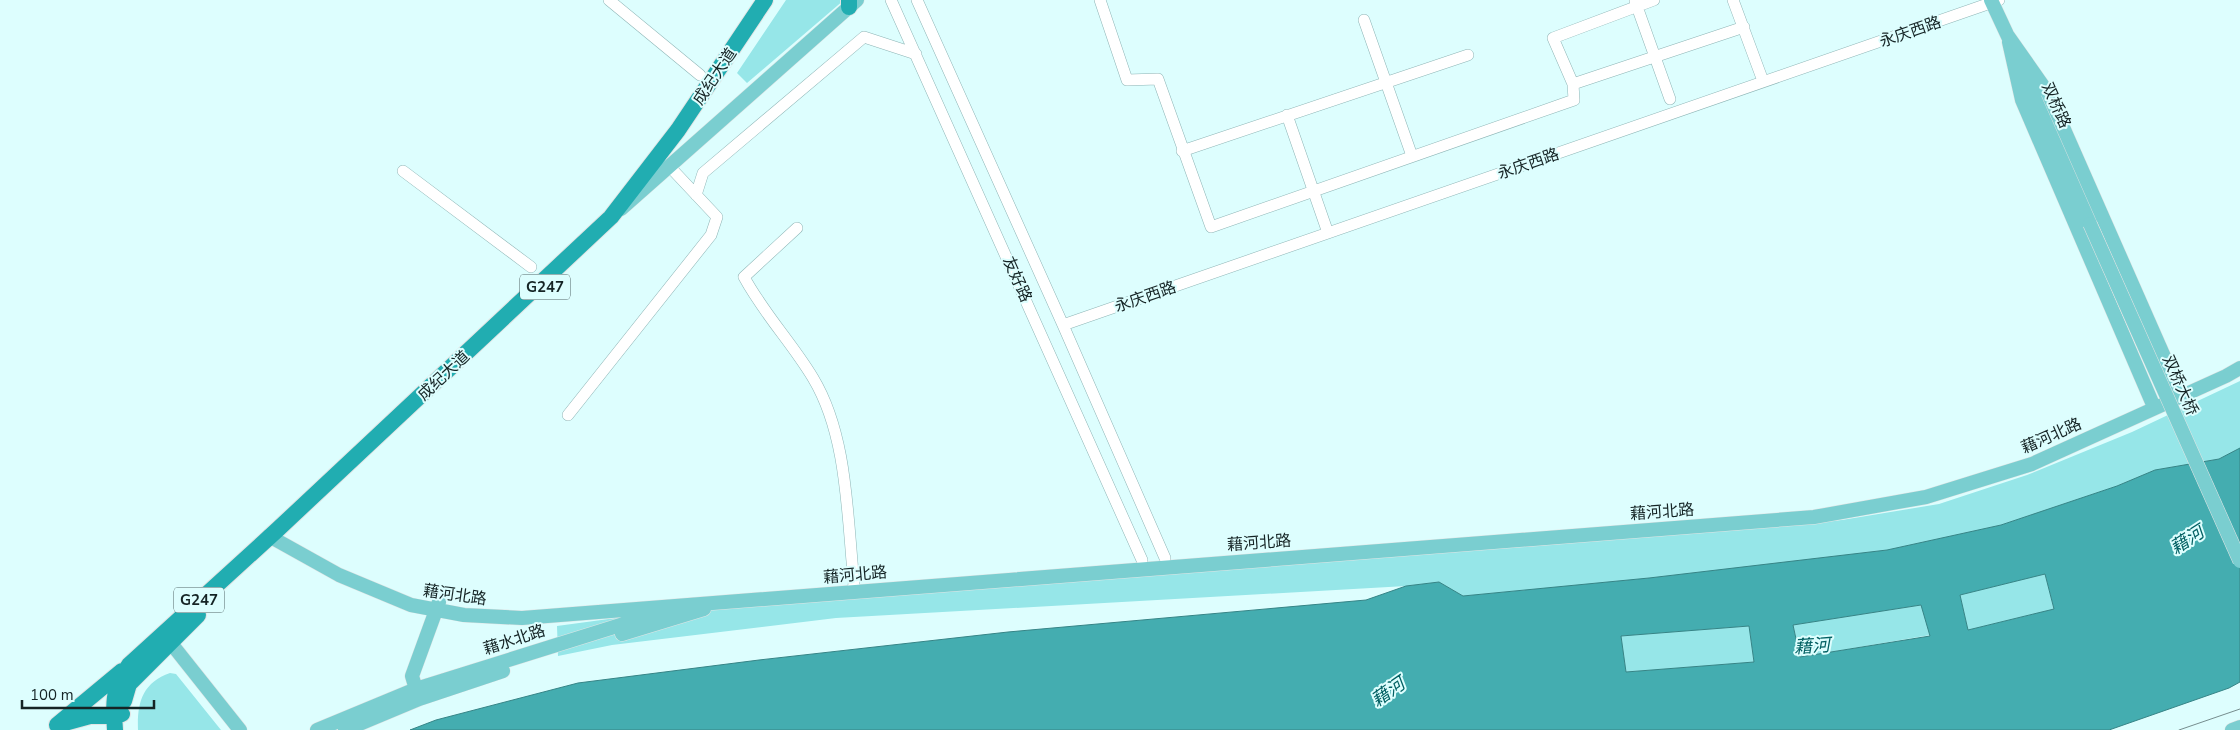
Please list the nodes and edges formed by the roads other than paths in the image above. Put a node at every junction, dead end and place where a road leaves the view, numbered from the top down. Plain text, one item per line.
1 (609, 0) edge
2 (765, 0) edge
3 (776, 0) edge
4 (892, 0) edge
5 (917, 0) edge
6 (1100, 0) edge
7 (1654, 0) edge
8 (1733, 0) edge
9 (1994, 1) edge
10 (852, 2) edge
11 (1636, 3) edge
12 (1364, 20) dead end
13 (1744, 27) junction
14 (2008, 36) junction
15 (916, 54) junction
16 (1468, 55) dead end
17 (1655, 57) junction
18 (700, 75) dead end
19 (1386, 82) junction
20 (1763, 82) junction
21 (1572, 84) junction
22 (1670, 98) dead end
23 (1287, 115) junction
24 (1182, 151) junction
25 (1412, 156) junction
26 (670, 167) junction
27 (402, 171) dead end
28 (1314, 191) junction
29 (696, 195) junction
30 (635, 199) junction
31 (611, 218) junction
32 (2090, 224) joint
33 (797, 228) dead end
34 (1328, 233) junction
35 (531, 267) dead end
36 (1063, 325) junction
37 (2240, 357) edge
38 (2240, 368) edge
39 (2180, 392) junction
40 (2152, 404) junction
41 (568, 415) dead end
42 (275, 535) junction
43 (1165, 558) junction
44 (1142, 560) junction
45 (2240, 561) edge
46 (854, 587) junction
47 (726, 597) junction
48 (438, 606) junction
49 (682, 606) junction
50 (170, 642) junction
51 (129, 665) junction
52 (418, 694) junction
53 (118, 723) edge
54 (2240, 727) edge
55 (54, 728) edge
56 (240, 730) edge
57 (317, 730) edge
58 (345, 730) edge
59 (2232, 730) edge

1 - 18 street
2 - 31 highway, 成纪大道 / G247
3 - 30 highway, 成纪大道 / G247
4 - 15 street, 友好路
5 - 36 street, 友好路
6 - 24 street
7 - 11 street
8 - 13 street
9 - 14 main road, 双桥路
9 - 20 street, 永庆西路
10 - 26 main road
11 - 17 street
11 - 21 street
12 - 19 street
13 - 17 street
13 - 20 street
14 - 32 main road, 双桥路
14 - 39 main road
14 - 40 main road
15 - 29 street
15 - 44 street, 友好路
16 - 19 street
17 - 21 street
17 - 22 street
19 - 23 street
19 - 25 street
20 - 34 street, 永庆西路
21 - 25 street
23 - 24 street
23 - 28 street
24 - 28 street
25 - 28 street
26 - 29 street
26 - 30 main road
27 - 35 street
28 - 34 street
29 - 41 street
30 - 31 main road
30 - 42 highway, 成纪大道 / G247
31 - 42 highway, 成纪大道 / G247
32 - 45 main road, 双桥大桥, bridge
33 - 46 street
34 - 36 street, 永庆西路
36 - 43 street, 友好路
37 - 39 main road, 藉河北路
38 - 39 main road, 藉河北路
39 - 40 main road, 藉河北路
40 - 43 main road, 藉河北路
40 - 46 main road, 藉河北路
42 - 48 main road, 藉河北路
42 - 50 highway, 成纪大道 / G247
42 - 51 highway, 成纪大道 / G247
43 - 44 main road, 藉河北路
44 - 46 main road, 藉河北路
46 - 47 main road, 藉河北路
47 - 48 main road, 藉河北路
47 - 49 main road, 藉河北路
47 - 52 main road, 藉水北路
48 - 49 main road, 藉河北路
48 - 52 main road
49 - 52 main road, 藉水北路
50 - 53 highway, 成纪大道 / G247
50 - 56 main road
51 - 53 highway, 成纪大道 / G247
51 - 55 highway
52 - 57 main road, 藉水北路
52 - 58 main road, 藉水北路
53 - 55 highway
54 - 59 main road

